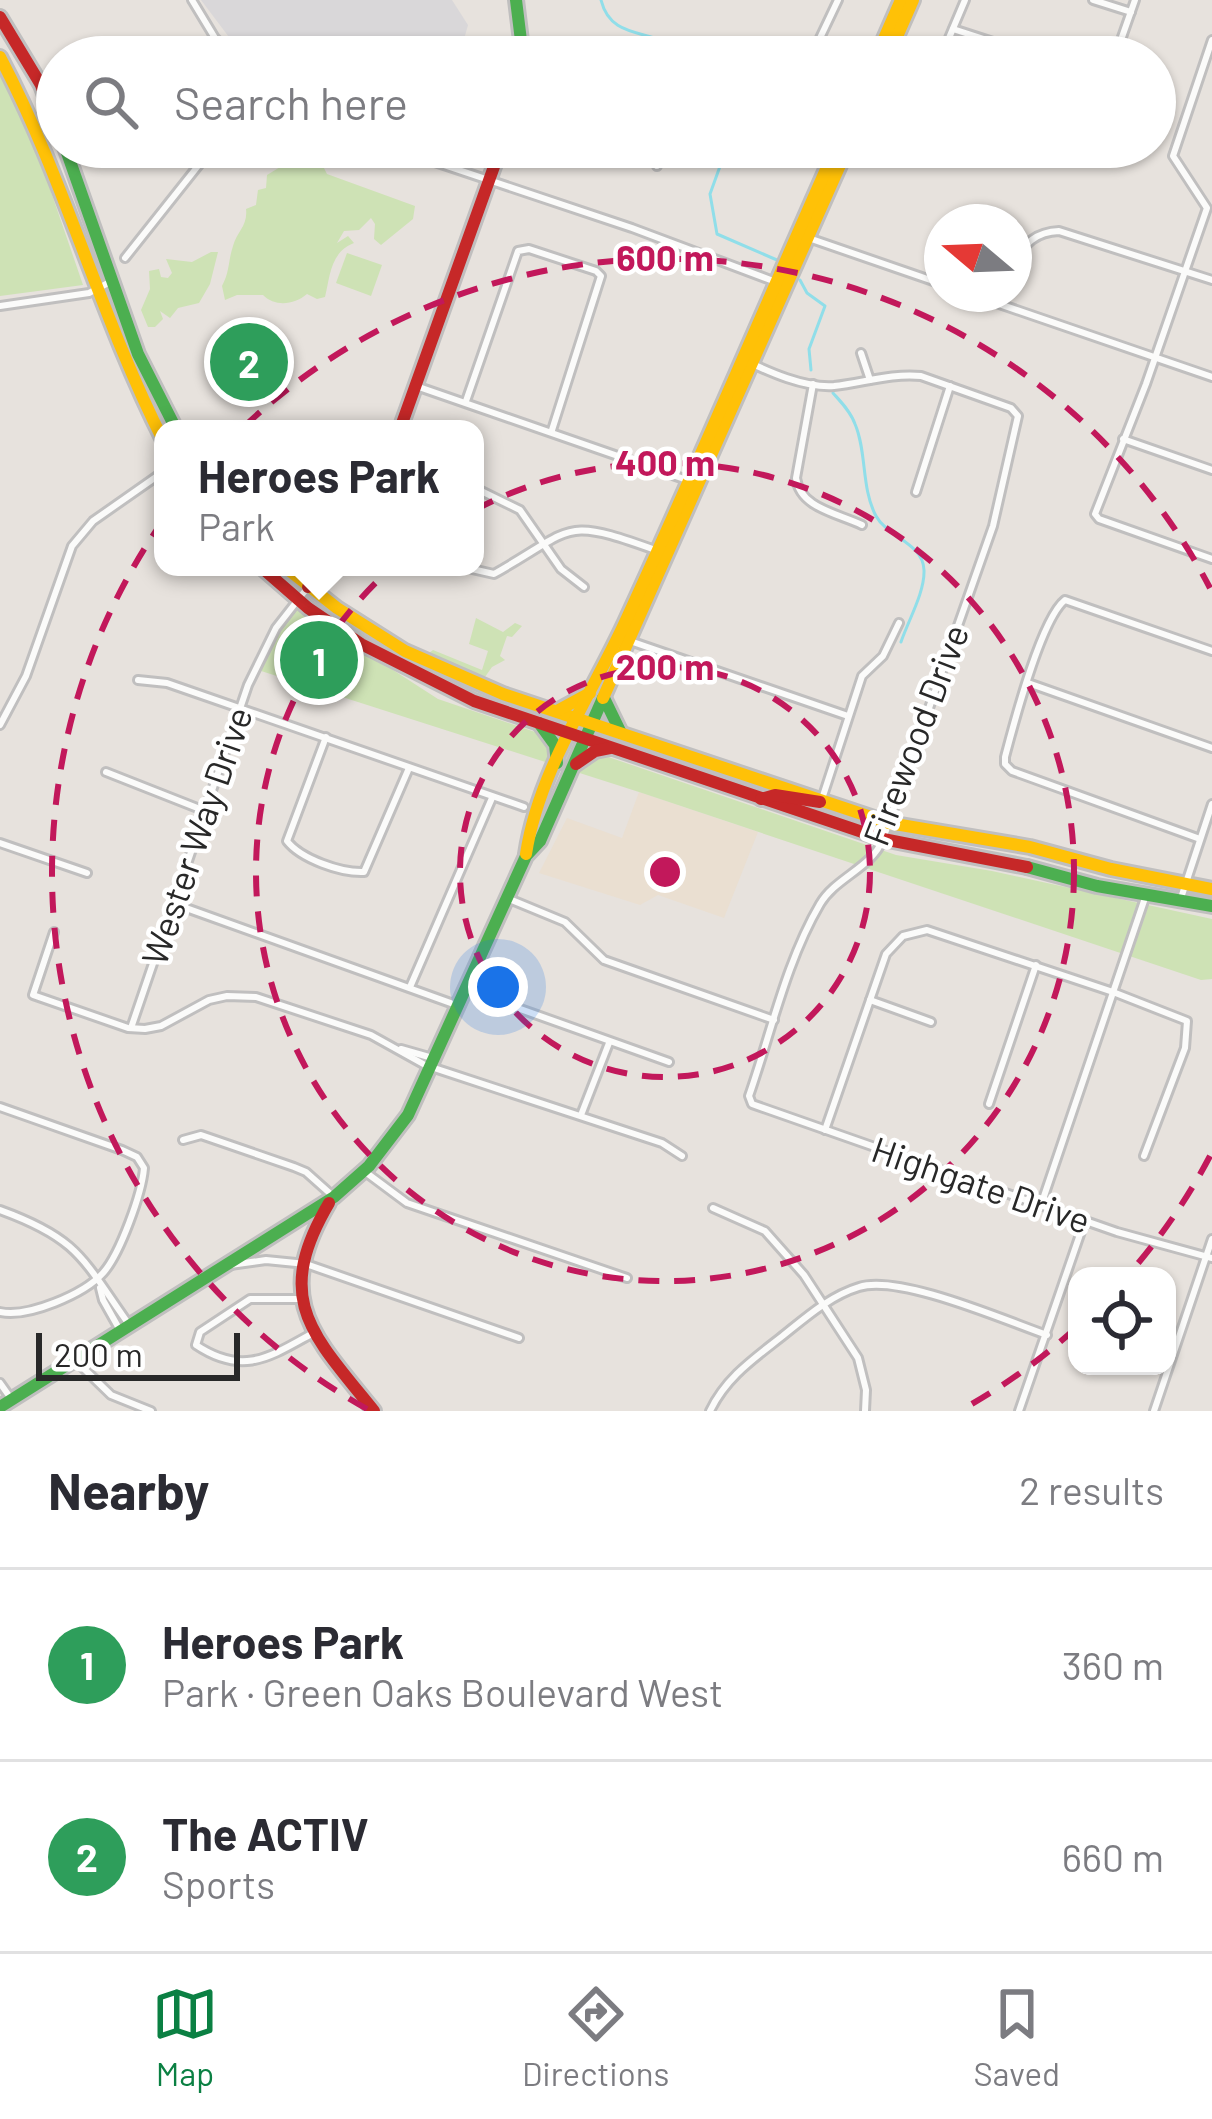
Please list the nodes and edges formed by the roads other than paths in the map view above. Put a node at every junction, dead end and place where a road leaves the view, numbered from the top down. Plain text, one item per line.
1 (192, 0) edge
2 (516, 0) edge
3 (838, 0) edge
4 (909, 0) edge
5 (965, 0) edge
6 (1093, 0) edge
7 (1135, 0) edge
8 (1131, 12) junction
9 (0, 17) edge
10 (953, 29) junction
11 (215, 36) edge
12 (521, 36) edge
13 (821, 36) edge
14 (888, 36) edge
15 (896, 36) edge
16 (950, 36) edge
17 (975, 36) edge
18 (1122, 36) edge
19 (1212, 40) edge
20 (0, 56) edge
21 (36, 77) edge
22 (36, 127) edge
23 (1176, 147) edge
24 (1176, 161) edge
25 (52, 168) edge
26 (73, 168) edge
27 (196, 168) edge
28 (451, 168) edge
29 (493, 168) edge
30 (828, 168) edge
31 (837, 168) edge
32 (488, 181) junction
33 (802, 236) junction
34 (1032, 241) edge
35 (124, 258) dead end
36 (1184, 272) junction
37 (924, 278) edge
38 (1212, 280) edge
39 (112, 281) junction
40 (776, 282) junction
41 (98, 289) junction
42 (0, 306) edge
43 (1032, 311) edge
44 (861, 352) dead end
45 (1155, 358) junction
46 (747, 362) junction
47 (1212, 377) edge
48 (870, 380) junction
49 (813, 384) junction
50 (416, 386) junction
51 (950, 386) junction
52 (466, 401) junction
53 (171, 420) edge
54 (403, 420) edge
55 (154, 422) edge
56 (552, 430) junction
57 (1123, 439) junction
58 (1212, 470) edge
59 (154, 479) edge
60 (693, 480) junction
61 (484, 492) edge
62 (916, 492) dead end
63 (862, 525) dead end
64 (542, 544) junction
65 (661, 552) junction
66 (1212, 559) edge
67 (484, 572) edge
68 (271, 576) edge
69 (295, 576) edge
70 (317, 576) edge
71 (308, 587) junction
72 (584, 587) dead end
73 (643, 596) junction
74 (297, 600) junction
75 (899, 622) dead end
76 (629, 640) junction
77 (1212, 651) edge
78 (421, 660) junction
79 (412, 673) junction
80 (138, 680) dead end
81 (1028, 683) junction
82 (598, 695) junction
83 (240, 708) junction
84 (556, 712) junction
85 (848, 716) junction
86 (538, 722) junction
87 (586, 722) junction
88 (0, 725) edge
89 (622, 734) junction
90 (579, 736) junction
91 (326, 737) junction
92 (612, 747) junction
93 (1212, 748) edge
94 (564, 767) junction
95 (410, 768) junction
96 (106, 772) dead end
97 (492, 798) junction
98 (760, 800) junction
99 (821, 802) junction
100 (1212, 804) edge
101 (524, 807) dead end
102 (205, 812) junction
103 (889, 823) junction
104 (883, 838) junction
105 (1200, 839) junction
106 (0, 843) edge
107 (87, 873) dead end
108 (1184, 884) junction
109 (1212, 889) edge
110 (1146, 895) junction
111 (507, 898) junction
112 (1180, 901) junction
113 (175, 904) junction
114 (1212, 906) edge
115 (54, 932) dead end
116 (1036, 965) junction
117 (410, 987) junction
118 (466, 989) junction
119 (1113, 992) junction
120 (870, 1000) junction
121 (459, 1006) junction
122 (773, 1020) junction
123 (931, 1022) dead end
124 (131, 1028) junction
125 (609, 1043) junction
126 (669, 1062) dead end
127 (433, 1065) junction
128 (752, 1104) joint
129 (989, 1104) dead end
130 (0, 1107) edge
131 (581, 1115) junction
132 (825, 1130) junction
133 (183, 1140) dead end
134 (682, 1156) dead end
135 (1144, 1156) dead end
136 (364, 1171) junction
137 (334, 1197) junction
138 (1041, 1205) junction
139 (713, 1208) dead end
140 (0, 1210) edge
141 (1085, 1220) junction
142 (1212, 1239) edge
143 (1209, 1257) edge
144 (300, 1264) junction
145 (227, 1266) junction
146 (627, 1278) dead end
147 (98, 1282) junction
148 (298, 1299) junction
149 (825, 1304) junction
150 (0, 1312) edge
151 (125, 1329) junction
152 (315, 1332) junction
153 (1047, 1335) junction
154 (519, 1338) dead end
155 (75, 1360) junction
156 (0, 1383) edge
157 (6, 1404) edge
158 (1158, 1410) edge
159 (151, 1411) edge
160 (374, 1411) edge
161 (710, 1411) edge
162 (865, 1411) edge
163 (1019, 1411) edge

1 - 11 street
2 - 12 main road
3 - 13 street
4 - 14 main road
4 - 15 main road
5 - 10 street
6 - 8 street
7 - 8 street
8 - 18 street
9 - 21 main road
10 - 16 street
10 - 17 street
19 - 23 street
20 - 22 main road
24 - 36 street
25 - 41 main road
26 - 39 main road
27 - 35 street
28 - 32 street
29 - 32 main road
30 - 33 main road
31 - 33 main road
32 - 40 street
32 - 50 main road
33 - 37 street
33 - 40 main road
33 - 46 main road
34 - 36 street
36 - 38 street
36 - 45 street
39 - 41 street
39 - 53 main road
40 - 46 main road
41 - 42 street
41 - 55 main road
43 - 45 street
44 - 48 street
45 - 47 street
45 - 57 street
46 - 49 street
46 - 60 main road
48 - 49 street
48 - 51 street
49 - 63 street
50 - 52 street
50 - 54 main road
51 - 62 street
51 - 103 street, Firewood Drive
52 - 56 street
52 - 56 street
56 - 60 street
57 - 58 street
57 - 66 street
59 - 88 street
60 - 65 main road
61 - 64 street
64 - 65 street
64 - 67 street
64 - 72 street
65 - 73 main road
68 - 74 main road
69 - 71 main road
70 - 71 main road
71 - 74 street, Wester Way Drive
71 - 78 main road
73 - 76 main road
73 - 82 main road
74 - 79 main road
74 - 83 street, Wester Way Drive
75 - 85 street
76 - 82 main road
76 - 85 street
77 - 81 street
78 - 79 main road
78 - 84 main road
79 - 86 main road
80 - 83 street
81 - 93 street
81 - 105 street
82 - 84 main road
82 - 87 main road
82 - 89 main road
83 - 91 street
83 - 102 street, Wester Way Drive
84 - 87 main road
85 - 99 street
86 - 90 main road
86 - 94 main road
87 - 89 main road
87 - 90 main road
89 - 99 main road
90 - 92 main road
90 - 94 main road
91 - 95 street
91 - 95 street
92 - 94 main road
92 - 98 main road
94 - 111 main road
95 - 97 street
96 - 102 street
97 - 101 street
97 - 117 street
98 - 99 main road
98 - 104 main road
99 - 103 main road
100 - 105 street
102 - 113 street, Wester Way Drive
103 - 104 street, Firewood Drive
103 - 108 main road
104 - 110 main road
104 - 122 street, Firewood Drive
105 - 108 street
106 - 107 street
108 - 109 main road
108 - 112 street
110 - 112 main road
110 - 119 street
111 - 118 main road
111 - 122 street
112 - 114 main road
113 - 117 street
113 - 124 street, Wester Way Drive
115 - 124 street
116 - 119 street
116 - 120 street
116 - 129 street
117 - 121 street
118 - 121 main road
118 - 125 street
119 - 135 street
119 - 138 street
120 - 123 street
120 - 132 street
121 - 127 main road
122 - 128 street, Firewood Drive
124 - 127 street
125 - 126 street
125 - 131 street
127 - 131 street
127 - 136 main road
128 - 132 street, Highgate Drive
130 - 147 street
131 - 134 street
132 - 138 street, Highgate Drive
133 - 137 street
136 - 137 main road
136 - 146 street
137 - 144 main road
137 - 145 main road
138 - 141 street, Highgate Drive
139 - 149 street
140 - 147 street
141 - 143 street, Highgate Drive
141 - 153 street
142 - 143 street
143 - 158 street
144 - 145 street
144 - 148 main road
144 - 154 street
145 - 151 main road
147 - 150 street
147 - 151 street
148 - 152 main road
148 - 152 street
149 - 153 street
149 - 161 street
149 - 162 street
151 - 155 main road
152 - 160 main road
153 - 163 street
155 - 157 main road
155 - 159 street
156 - 157 street

